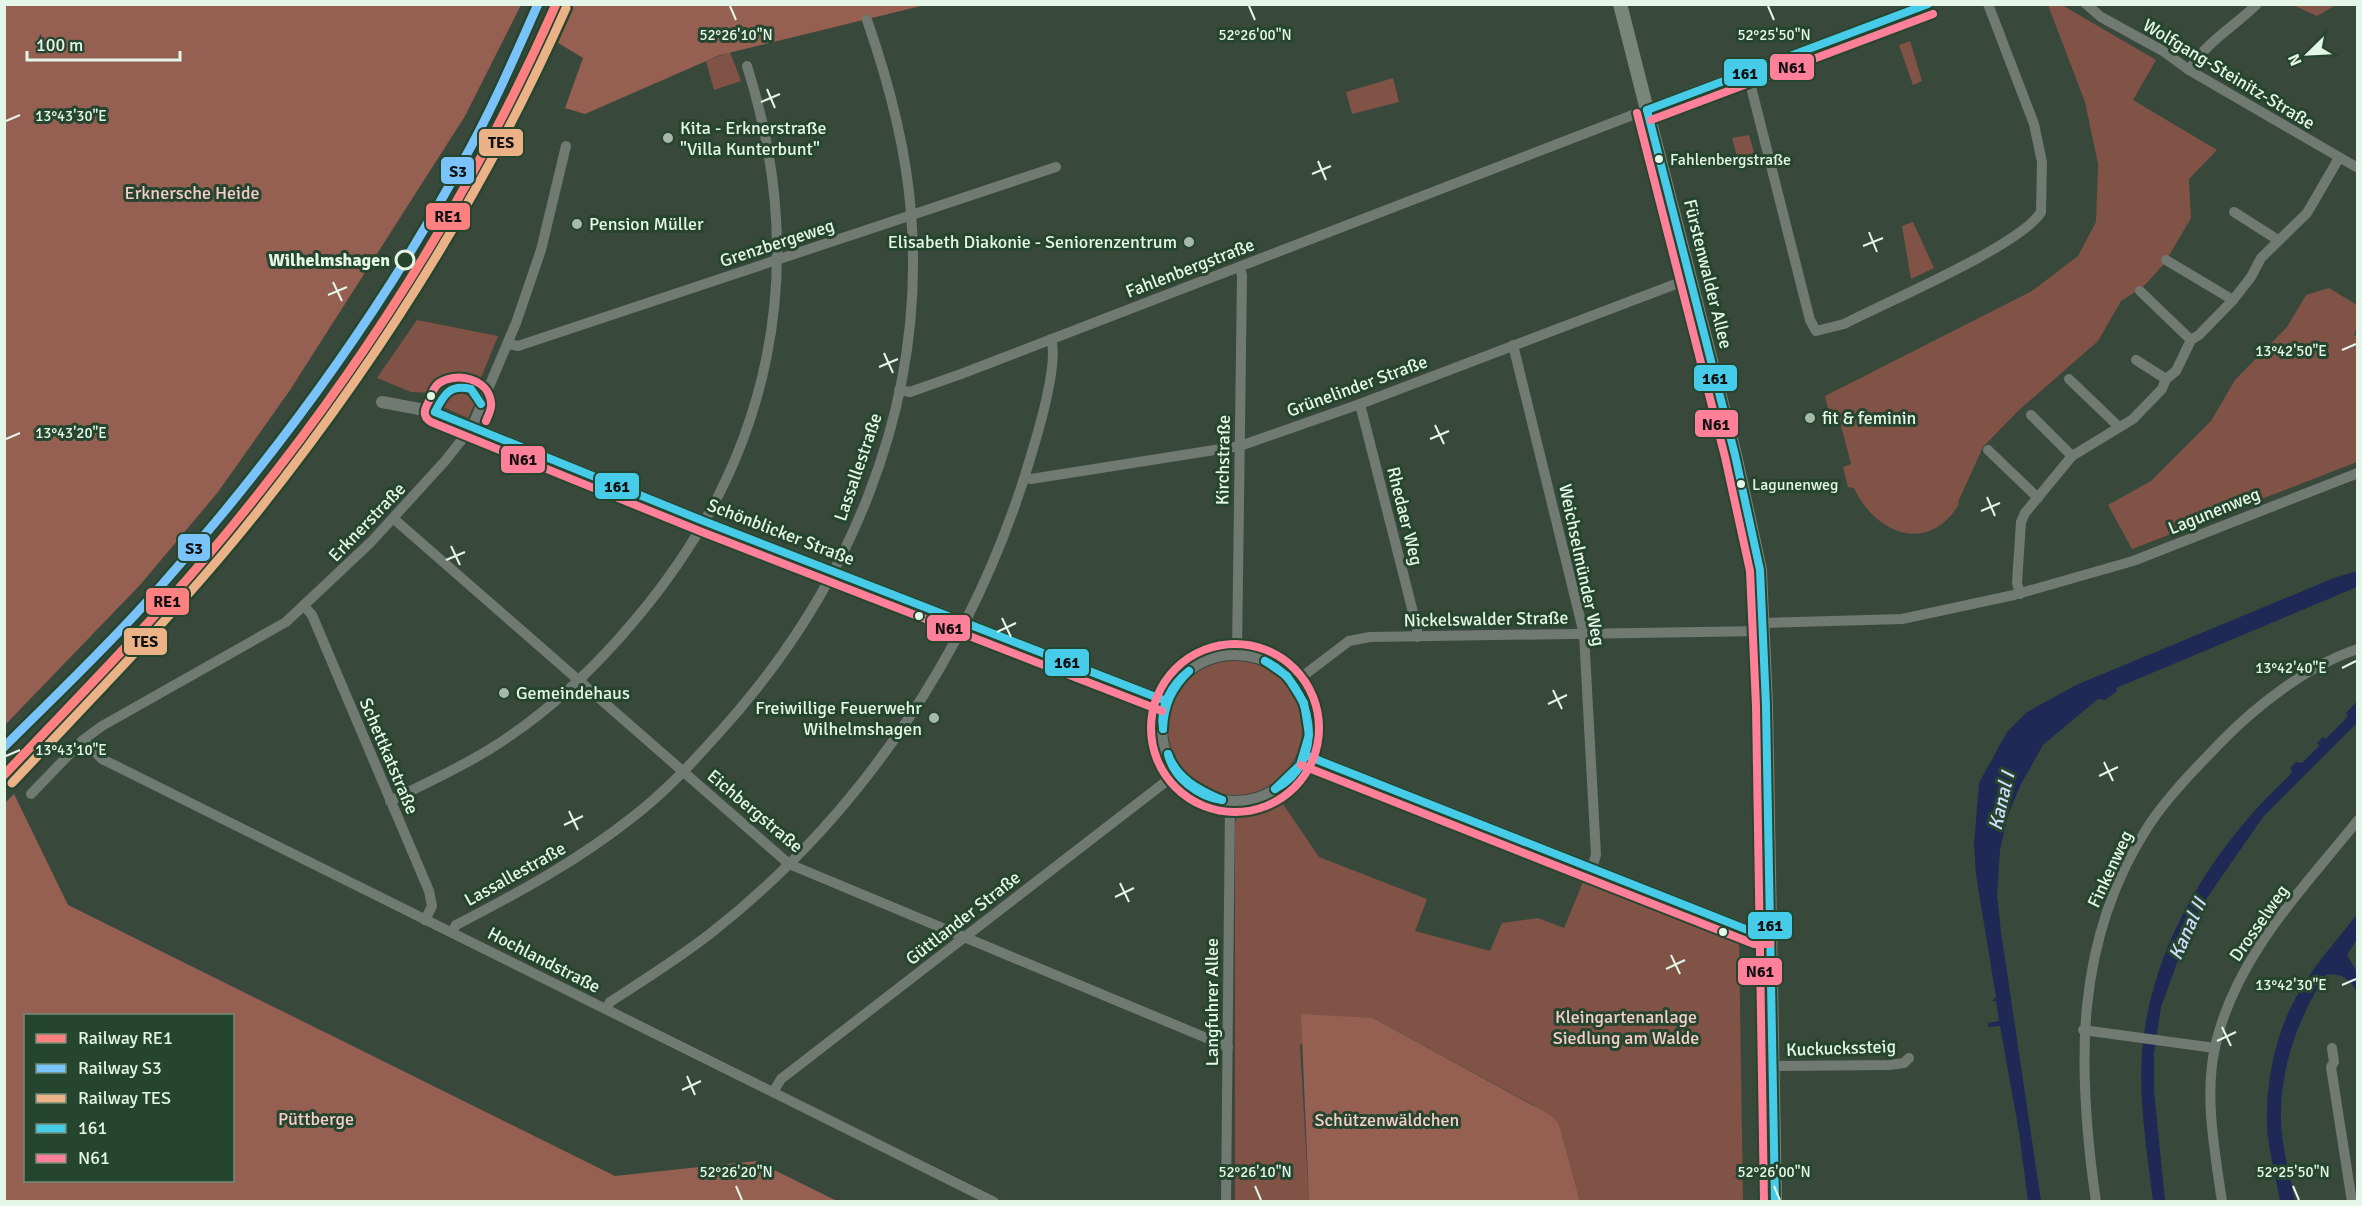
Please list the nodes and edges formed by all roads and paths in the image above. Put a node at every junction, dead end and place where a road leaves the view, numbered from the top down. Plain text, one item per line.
1 (1620, 4) edge
2 (1929, 4) edge
3 (1988, 4) edge
4 (2086, 4) edge
5 (2257, 4) edge
6 (867, 20) dead end
7 (747, 66) dead end
8 (2189, 70) junction
9 (1748, 71) junction
10 (1647, 110) junction
11 (566, 146) dead end
12 (2339, 158) junction
13 (1056, 167) dead end
14 (2358, 168) edge
15 (2234, 212) dead end
16 (911, 216) junction
17 (2278, 240) junction
18 (777, 260) junction
19 (2166, 260) dead end
20 (1240, 267) junction
21 (1689, 279) junction
22 (2140, 291) dead end
23 (2233, 300) junction
24 (1052, 339) junction
25 (2191, 340) junction
26 (508, 344) junction
27 (1514, 345) junction
28 (2136, 360) dead end
29 (2069, 379) dead end
30 (2166, 379) junction
31 (899, 390) junction
32 (382, 402) dead end
33 (1360, 404) junction
34 (2031, 415) dead end
35 (2119, 427) junction
36 (472, 428) junction
37 (1240, 446) junction
38 (1988, 450) dead end
39 (2072, 456) junction
40 (2358, 473) edge
41 (1025, 477) junction
42 (2038, 498) junction
43 (394, 519) junction
44 (706, 522) junction
45 (834, 572) junction
46 (2020, 594) junction
47 (305, 607) junction
48 (966, 624) junction
49 (1764, 627) junction
50 (1584, 634) junction
51 (1417, 637) junction
52 (2358, 649) edge
53 (1237, 653) junction
54 (579, 680) junction
55 (1295, 682) junction
56 (1166, 701) junction
57 (83, 740) junction
58 (1305, 755) junction
59 (683, 772) junction
60 (1177, 773) junction
61 (31, 794) dead end
62 (390, 801) junction
63 (1230, 803) junction
64 (2358, 820) edge
65 (789, 864) junction
66 (1592, 868) junction
67 (425, 920) junction
68 (452, 932) junction
69 (1770, 934) junction
70 (964, 938) junction
71 (606, 1009) junction
72 (2084, 1030) junction
73 (1228, 1047) junction
74 (2215, 1048) junction
75 (2332, 1048) dead end
76 (1909, 1058) dead end
77 (1772, 1066) junction
78 (773, 1092) junction
79 (994, 1202) edge
80 (1226, 1202) edge
81 (1775, 1202) edge
82 (2096, 1202) edge
83 (2222, 1202) edge
84 (2352, 1202) edge

1 - 10 main road, Fürstenwalder Allee
2 - 9 street, Fahlenbergstraße
3 - 9 street
4 - 8 street, Wolfgang-Steinitz-Straße
5 - 8 street
6 - 16 street, Lassallestraße
7 - 18 street
8 - 12 street, Wolfgang-Steinitz-Straße
9 - 10 street, Fahlenbergstraße
10 - 20 street, Fahlenbergstraße
10 - 21 main road, Fürstenwalder Allee
11 - 26 street, Erknerstraße
12 - 14 street, Wolfgang-Steinitz-Straße
12 - 17 street
13 - 16 street, Grenzbergeweg
15 - 17 street
16 - 18 street, Grenzbergeweg
16 - 31 street, Lassallestraße
17 - 23 street
18 - 26 street, Grenzbergeweg
18 - 44 street
19 - 23 street
20 - 24 street, Fahlenbergstraße
20 - 37 street, Kirchstraße
21 - 27 street, Grünelinder Straße
21 - 49 main road, Fürstenwalder Allee
22 - 25 street
23 - 25 street
24 - 31 street, Fahlenbergstraße
24 - 41 street
25 - 30 street
26 - 36 street, Erknerstraße
27 - 33 street, Grünelinder Straße
27 - 50 street, Weichselmünder Weg
28 - 30 street
29 - 35 street
30 - 35 street
31 - 45 street, Lassallestraße
32 - 36 street, Schönblicker Straße
33 - 37 street, Grünelinder Straße
33 - 51 street, Rhedaer Weg
34 - 39 street
35 - 39 street
36 - 43 street, Erknerstraße
36 - 44 street, Schönblicker Straße
37 - 41 street, Grünelinder Straße
37 - 53 street, Kirchstraße
38 - 42 street
39 - 42 street
40 - 46 street, Lagunenweg
41 - 48 street
42 - 46 street
43 - 47 street, Erknerstraße
43 - 54 street, Eichbergstraße
44 - 45 street, Schönblicker Straße
44 - 54 street
45 - 48 street, Schönblicker Straße
45 - 59 street, Lassallestraße
46 - 49 street, Lagunenweg
47 - 57 street, Erknerstraße
47 - 62 street, Schettkatstraße
48 - 56 street, Schönblicker Straße
48 - 65 street
49 - 50 street, Nickelswalder Straße
49 - 69 main road, Fürstenwalder Allee
50 - 51 street, Nickelswalder Straße
50 - 66 street, Weichselmünder Weg
51 - 55 street, Nickelswalder Straße
52 - 72 street, Finkenweg
53 - 55 street
53 - 56 street
54 - 59 street, Eichbergstraße
54 - 62 street
55 - 58 street
56 - 60 street
57 - 61 street, Erknerstraße
57 - 67 street, Hochlandstraße
58 - 63 street
58 - 66 street
59 - 65 street, Eichbergstraße
59 - 68 street, Lassallestraße
60 - 63 street
60 - 70 street, Güttlander Straße
62 - 67 street, Schettkatstraße
63 - 73 street, Langfuhrer Allee
64 - 74 street, Drosselweg
65 - 70 street, Eichbergstraße
65 - 71 street
66 - 69 street
67 - 68 street, Hochlandstraße
68 - 71 street, Hochlandstraße
69 - 77 main road, Fürstenwalder Allee
70 - 73 street, Eichbergstraße
70 - 78 street, Güttlander Straße
71 - 78 street, Hochlandstraße
72 - 74 street
72 - 82 street, Finkenweg
73 - 80 street, Langfuhrer Allee
74 - 83 street, Drosselweg
75 - 84 street
76 - 77 street, Kuckuckssteig
77 - 81 main road, Fürstenwalder Allee
78 - 79 street, Hochlandstraße

